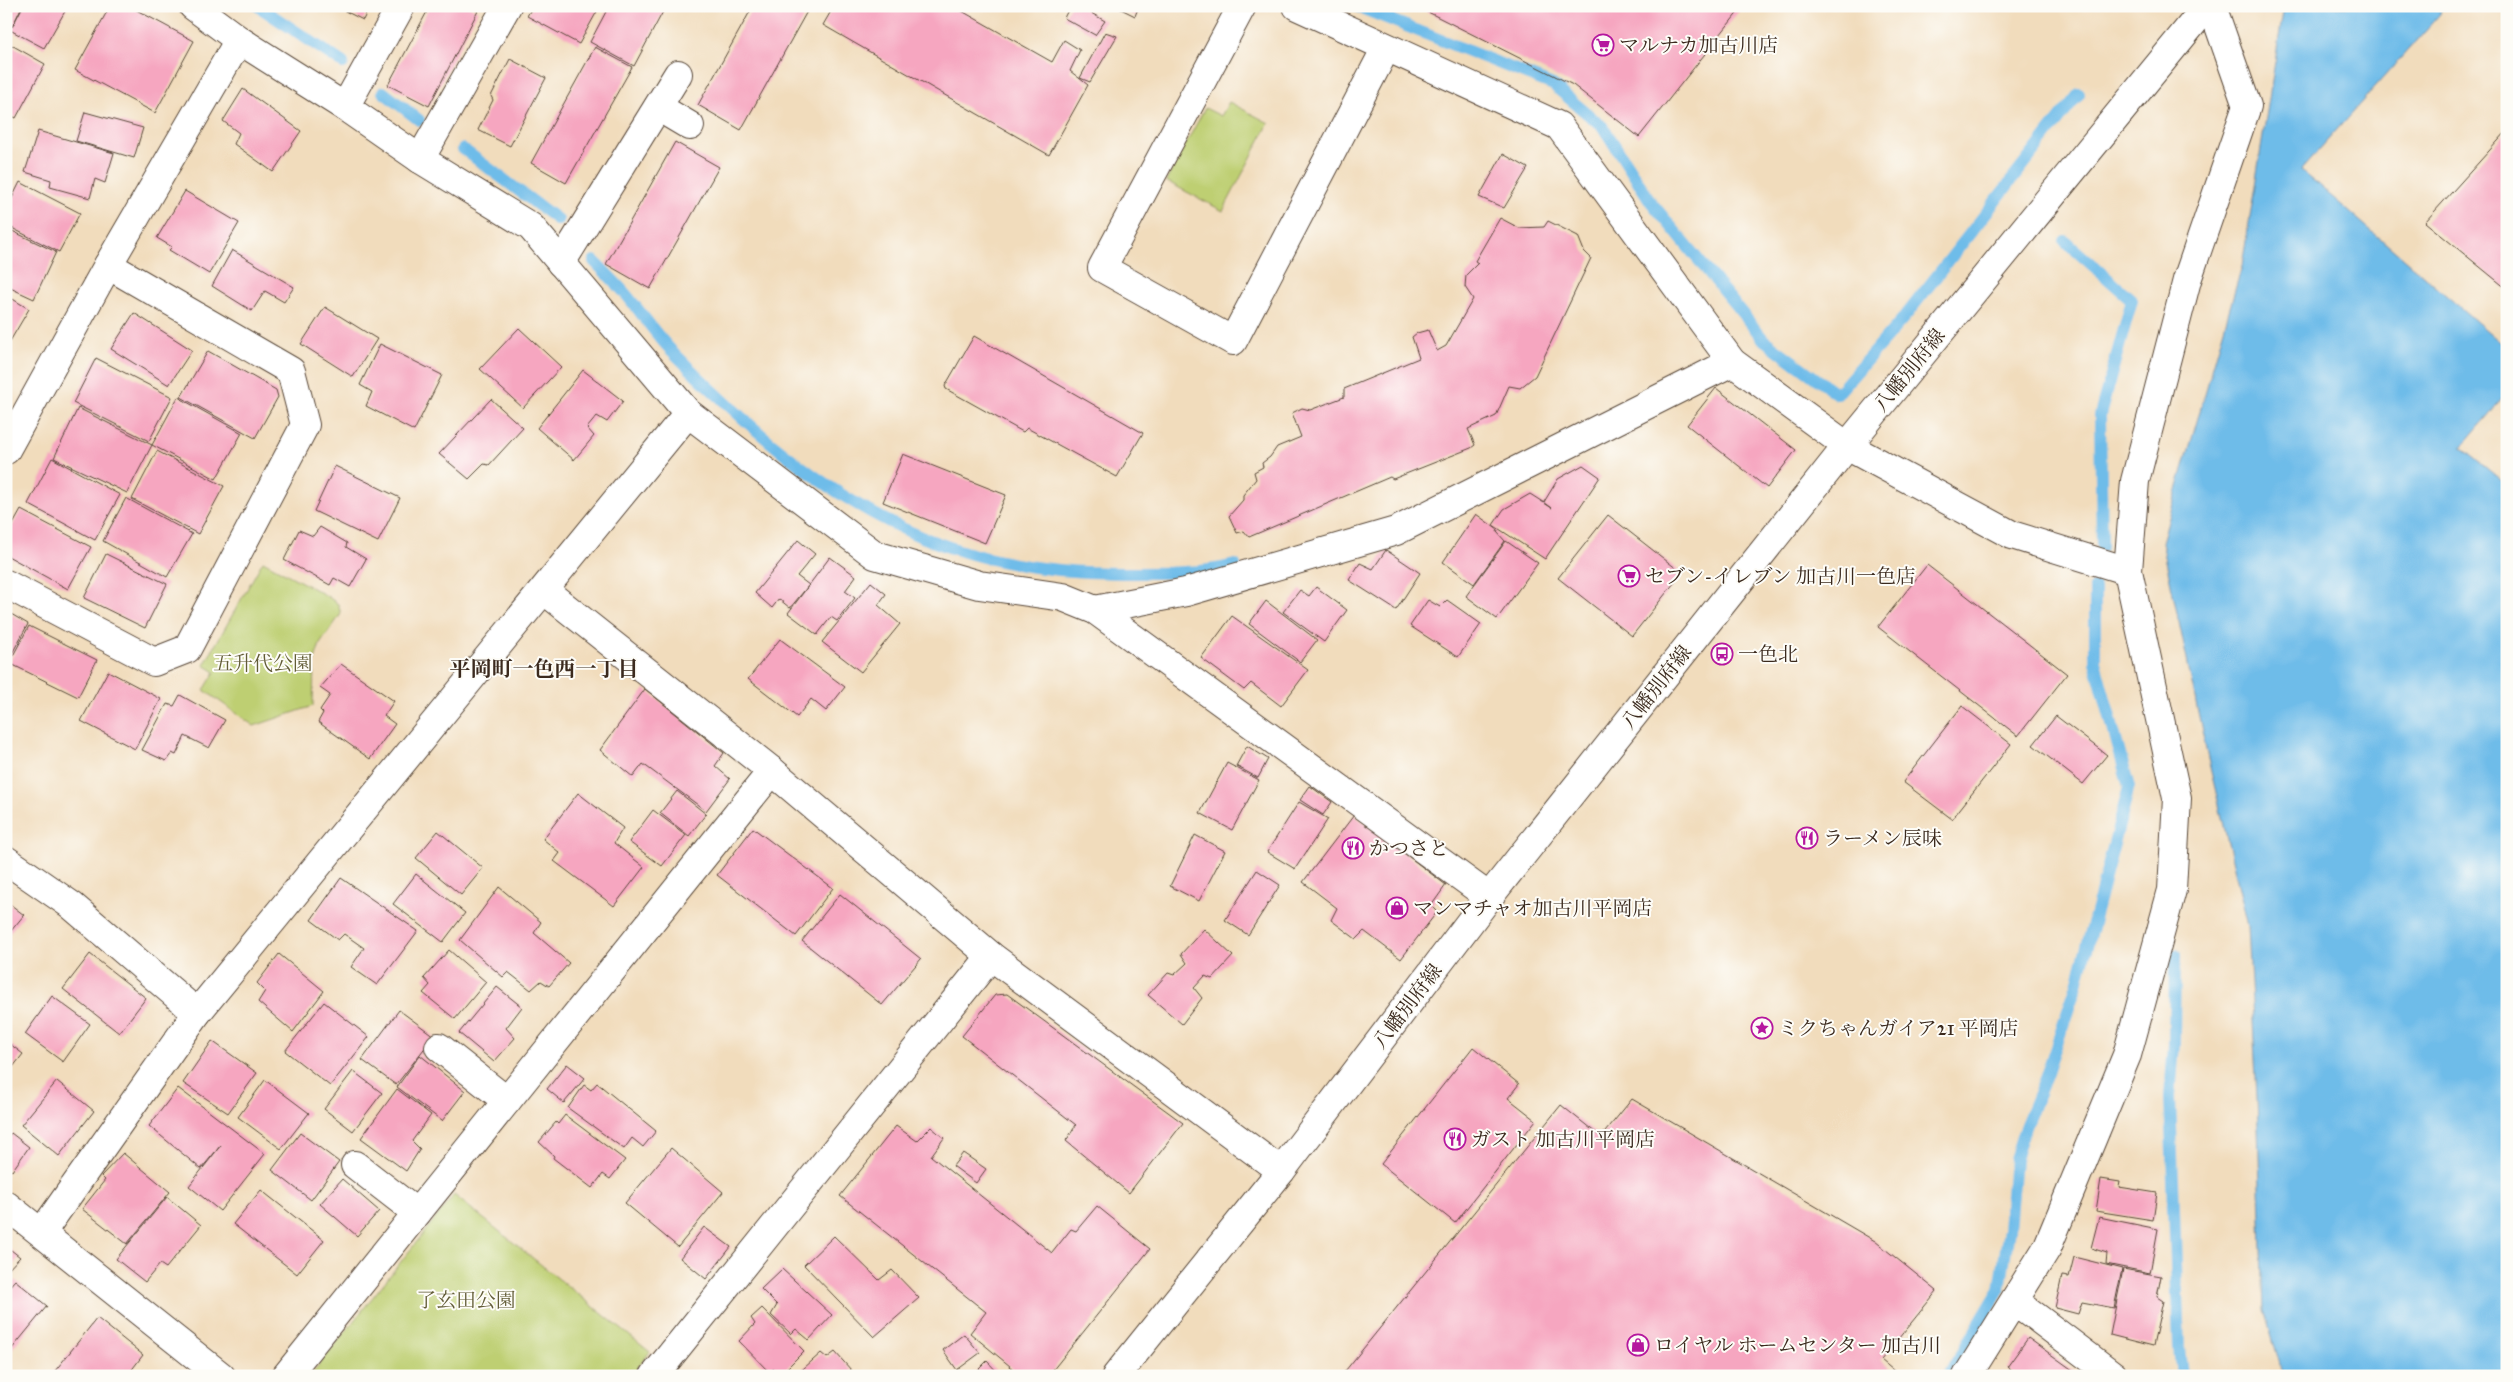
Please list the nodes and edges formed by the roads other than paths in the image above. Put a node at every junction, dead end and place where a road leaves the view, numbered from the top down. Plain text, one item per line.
1 (193, 6) edge
2 (401, 6) edge
3 (506, 6) edge
4 (1242, 6) edge
5 (1297, 6) edge
6 (2207, 6) edge
7 (2212, 6) edge
8 (1328, 13) edge
9 (239, 40) junction
10 (1386, 48) junction
11 (678, 74) dead end
12 (658, 107) junction
13 (345, 108) junction
14 (690, 126) dead end
15 (420, 159) junction
16 (561, 263) junction
17 (108, 265) junction
18 (1732, 362) junction
19 (688, 412) junction
20 (1848, 446) junction
21 (6, 450) edge
22 (2128, 571) junction
23 (6, 584) edge
24 (545, 591) junction
25 (1095, 610) junction
26 (772, 770) junction
27 (6, 860) edge
28 (1489, 897) junction
29 (991, 956) junction
30 (197, 1013) junction
31 (439, 1047) dead end
32 (507, 1101) junction
33 (355, 1165) dead end
34 (1280, 1171) junction
35 (6, 1205) edge
36 (417, 1214) junction
37 (42, 1232) junction
38 (2015, 1301) junction
39 (221, 1376) edge
40 (286, 1376) edge
41 (654, 1376) edge
42 (1116, 1376) edge
43 (1967, 1376) edge
44 (2114, 1376) edge

1 - 9 street
2 - 13 street
3 - 15 street
4 - 10 street
5 - 8 street
6 - 20 street, 八幡別府線
7 - 22 street
8 - 10 street
9 - 13 street
9 - 17 street
10 - 18 street
11 - 12 street
12 - 14 street
12 - 16 street
13 - 15 street
15 - 16 street
16 - 19 street
17 - 21 street
17 - 23 street
18 - 20 street
18 - 25 street
19 - 24 street
19 - 25 street
20 - 22 street
20 - 28 street, 八幡別府線
22 - 38 street
24 - 26 street
24 - 30 street
25 - 28 street
26 - 29 street
26 - 32 street
27 - 30 street
28 - 34 street, 八幡別府線
29 - 34 street
29 - 41 street
30 - 37 street
31 - 32 street
32 - 36 street
33 - 36 street
34 - 42 street, 八幡別府線
35 - 37 street
36 - 40 street
37 - 39 street
38 - 43 street
38 - 44 street

